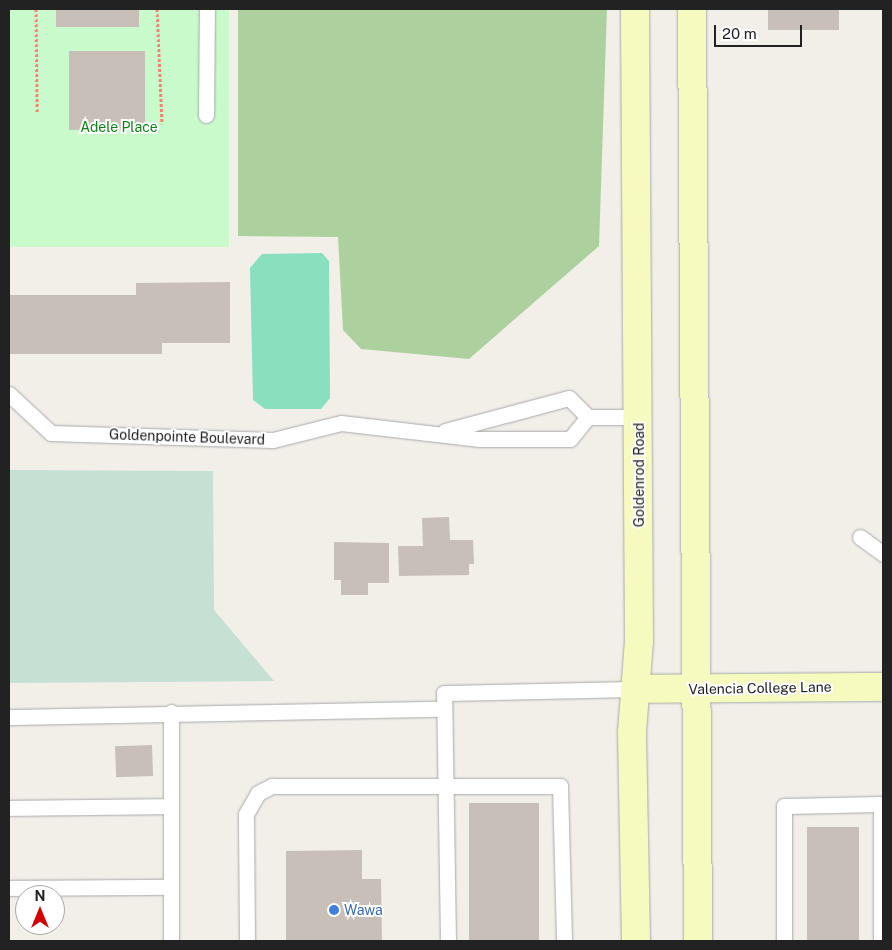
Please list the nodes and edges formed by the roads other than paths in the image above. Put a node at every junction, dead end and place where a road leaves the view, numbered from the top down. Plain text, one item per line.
1 (207, 9) edge
2 (635, 9) edge
3 (692, 9) edge
4 (206, 115) dead end
5 (9, 394) edge
6 (588, 417) junction
7 (639, 417) junction
8 (439, 432) junction
9 (860, 538) dead end
10 (883, 554) edge
11 (883, 687) edge
12 (696, 688) junction
13 (636, 690) junction
14 (444, 709) junction
15 (171, 712) junction
16 (9, 717) edge
17 (445, 786) junction
18 (882, 804) edge
19 (171, 806) junction
20 (9, 808) edge
21 (171, 887) junction
22 (9, 888) edge
23 (171, 941) edge
24 (247, 941) edge
25 (448, 941) edge
26 (564, 941) edge
27 (636, 941) edge
28 (698, 941) edge
29 (784, 941) edge
30 (881, 941) edge

1 - 4 lane
2 - 7 main road, Goldenrod Road
3 - 12 main road
5 - 8 lane, Goldenpointe Boulevard
6 - 7 lane
6 - 8 lane, Goldenpointe Boulevard
6 - 8 lane, Goldenpointe Boulevard
7 - 13 main road, Goldenrod Road
9 - 10 lane
11 - 12 main road, Valencia College Lane
12 - 13 main road, Valencia College Lane
12 - 28 main road
13 - 14 lane
13 - 27 main road, Goldenrod Road
14 - 15 lane
14 - 17 lane
15 - 16 lane
15 - 19 lane
17 - 24 lane
17 - 25 lane
17 - 26 lane
18 - 29 lane
18 - 30 lane
19 - 20 lane
19 - 21 lane
21 - 22 lane
21 - 23 lane

